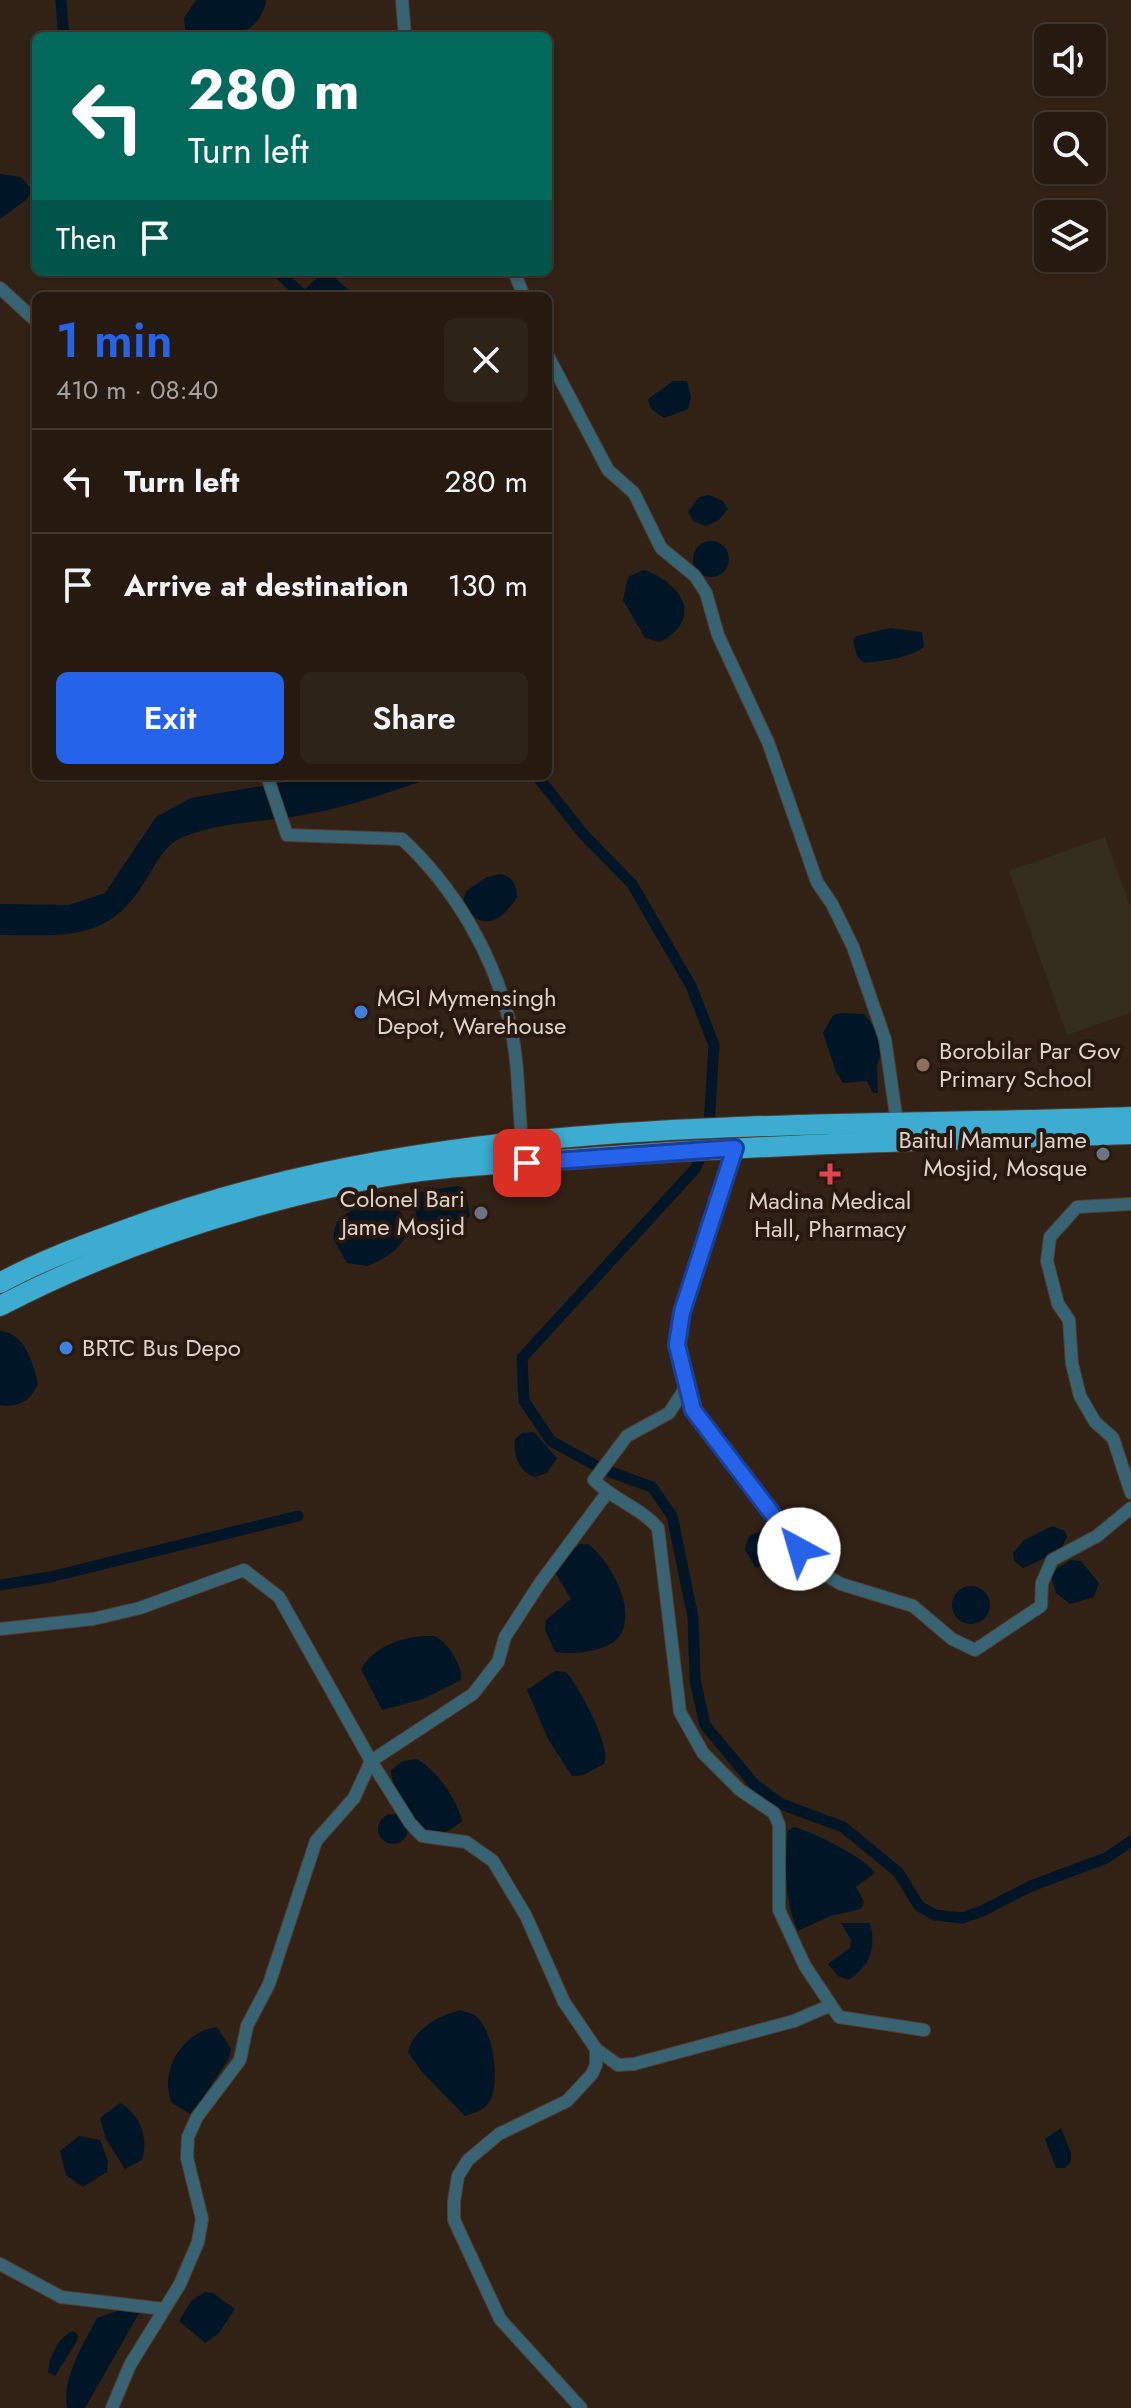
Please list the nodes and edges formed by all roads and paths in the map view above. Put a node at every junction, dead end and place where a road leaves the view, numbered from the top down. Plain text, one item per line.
1 (402, 0) edge
2 (405, 32) edge
3 (0, 288) edge
4 (32, 317) edge
5 (552, 364) edge
6 (268, 780) edge
7 (1131, 1117) edge
8 (897, 1122) junction
9 (1131, 1134) edge
10 (522, 1141) junction
11 (735, 1148) junction
12 (1131, 1204) edge
13 (0, 1283) edge
14 (0, 1306) edge
15 (686, 1387) junction
16 (607, 1493) junction
17 (1131, 1493) edge
18 (1131, 1508) edge
19 (0, 1629) edge
20 (371, 1761) junction
21 (831, 2005) junction
22 (924, 2030) dead end
23 (596, 2049) junction
24 (0, 2264) edge
25 (164, 2309) junction
26 (112, 2408) edge
27 (581, 2408) edge

1 - 2 street
3 - 4 street
5 - 8 street
6 - 10 street
7 - 8 highway
8 - 10 highway
9 - 11 highway
10 - 13 highway
11 - 14 highway
11 - 15 street
12 - 17 street
15 - 16 street
15 - 18 street
16 - 20 street
16 - 21 street
19 - 20 street
20 - 23 street
20 - 25 street
21 - 22 street
21 - 23 street
23 - 27 street
24 - 25 street
25 - 26 street

